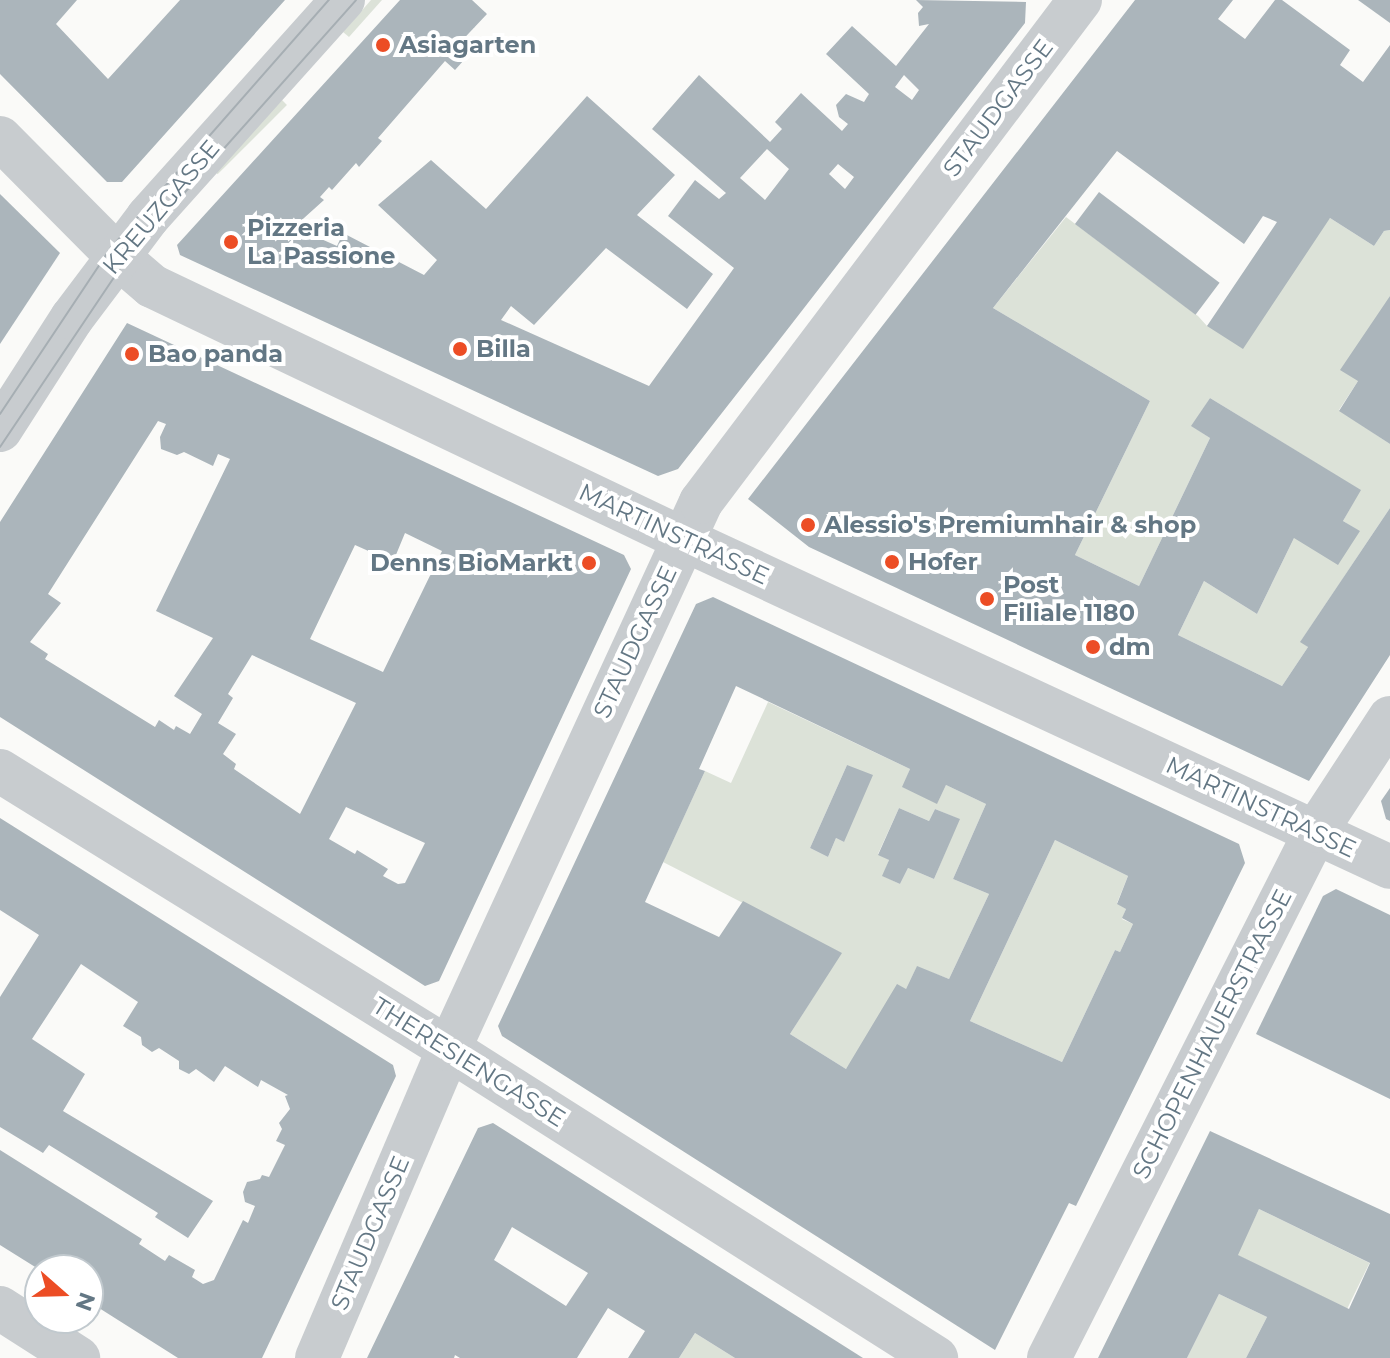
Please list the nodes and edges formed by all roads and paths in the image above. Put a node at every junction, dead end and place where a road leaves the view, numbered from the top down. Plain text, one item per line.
1 (343, 0) edge
2 (1075, 2) edge
3 (0, 138) edge
4 (117, 256) junction
5 (0, 430) edge
6 (683, 539) junction
7 (1390, 718) edge
8 (0, 771) edge
9 (1316, 831) junction
10 (1390, 867) edge
11 (449, 1049) junction
12 (0, 1308) edge
13 (78, 1358) edge
14 (317, 1358) edge
15 (936, 1358) edge
16 (1049, 1358) edge

1 - 4 street, KREUZGASSE
2 - 6 street, STAUDGASSE
3 - 4 street, MARTINSTRASSE
4 - 5 street, KREUZGASSE
4 - 6 street, MARTINSTRASSE
6 - 9 street, MARTINSTRASSE
6 - 11 street, STAUDGASSE
7 - 9 street, SCHOPENHAUERSTRASSE
8 - 11 street, THERESIENGASSE
9 - 10 street, MARTINSTRASSE
9 - 16 street, SCHOPENHAUERSTRASSE
11 - 14 street, STAUDGASSE
11 - 15 street, THERESIENGASSE
12 - 13 street

